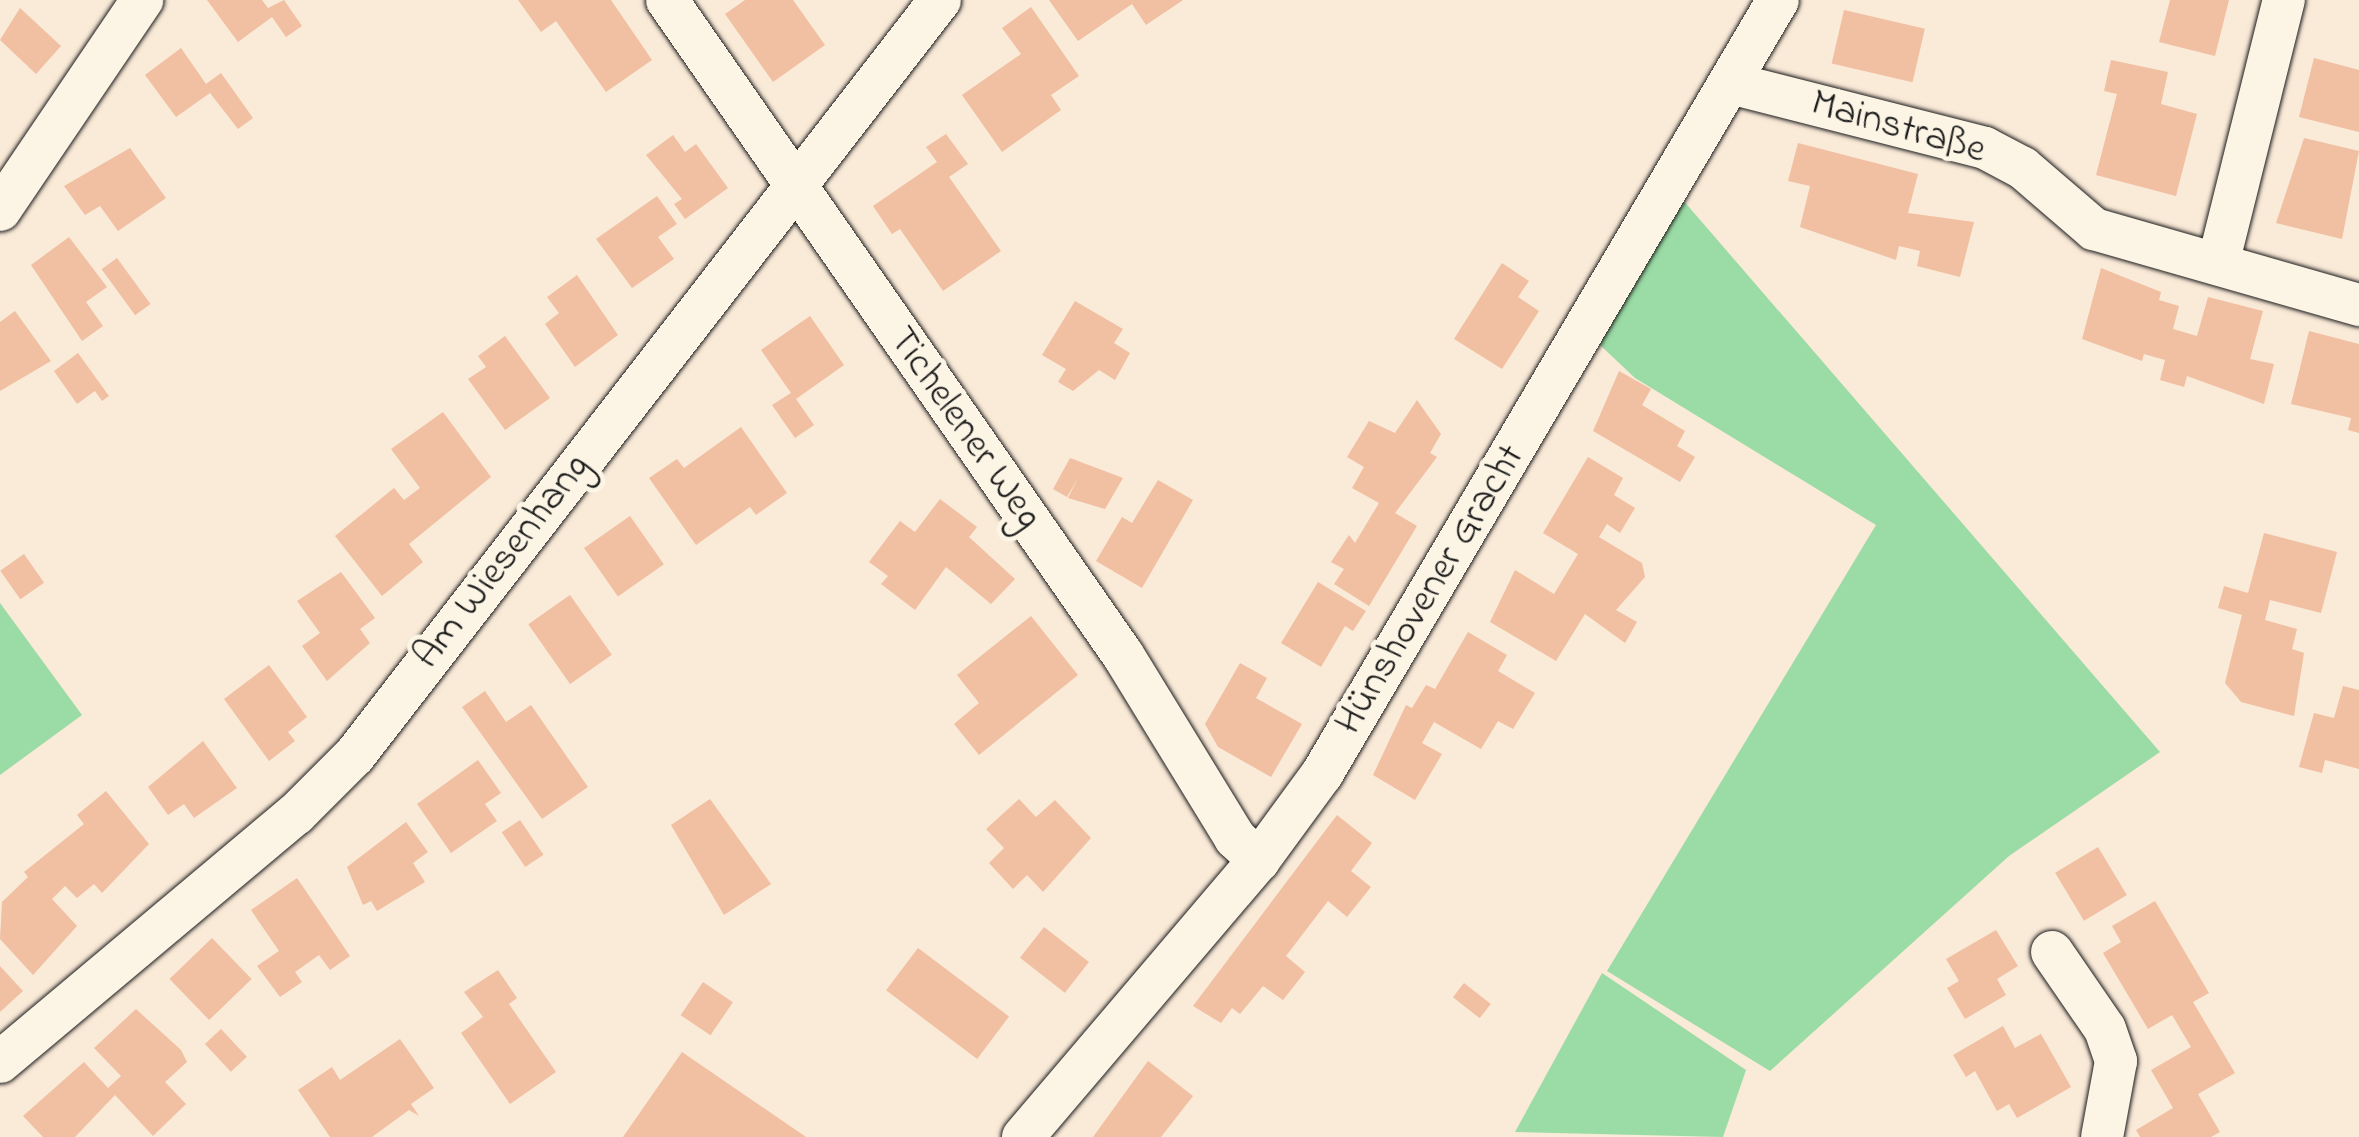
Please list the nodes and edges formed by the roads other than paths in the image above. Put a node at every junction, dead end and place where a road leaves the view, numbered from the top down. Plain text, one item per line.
1 (142, 0) edge
2 (666, 0) edge
3 (940, 0) edge
4 (1778, 0) edge
5 (2284, 0) edge
6 (1730, 83) junction
7 (796, 190) junction
8 (0, 210) edge
9 (2218, 264) junction
10 (2359, 305) edge
11 (1258, 860) junction
12 (2052, 952) dead end
13 (0, 1062) edge
14 (1023, 1137) edge
15 (2102, 1137) edge

1 - 8 street
2 - 7 street, Tichelener Weg
3 - 7 street, Am Wiesenhang
4 - 6 street, Hünshovener Gracht
5 - 9 street
6 - 9 street, Mainstraße
6 - 11 street, Hünshovener Gracht
7 - 11 street, Tichelener Weg
7 - 13 street, Am Wiesenhang
9 - 10 street, Mainstraße
11 - 14 street, Hünshovener Gracht
12 - 15 street

